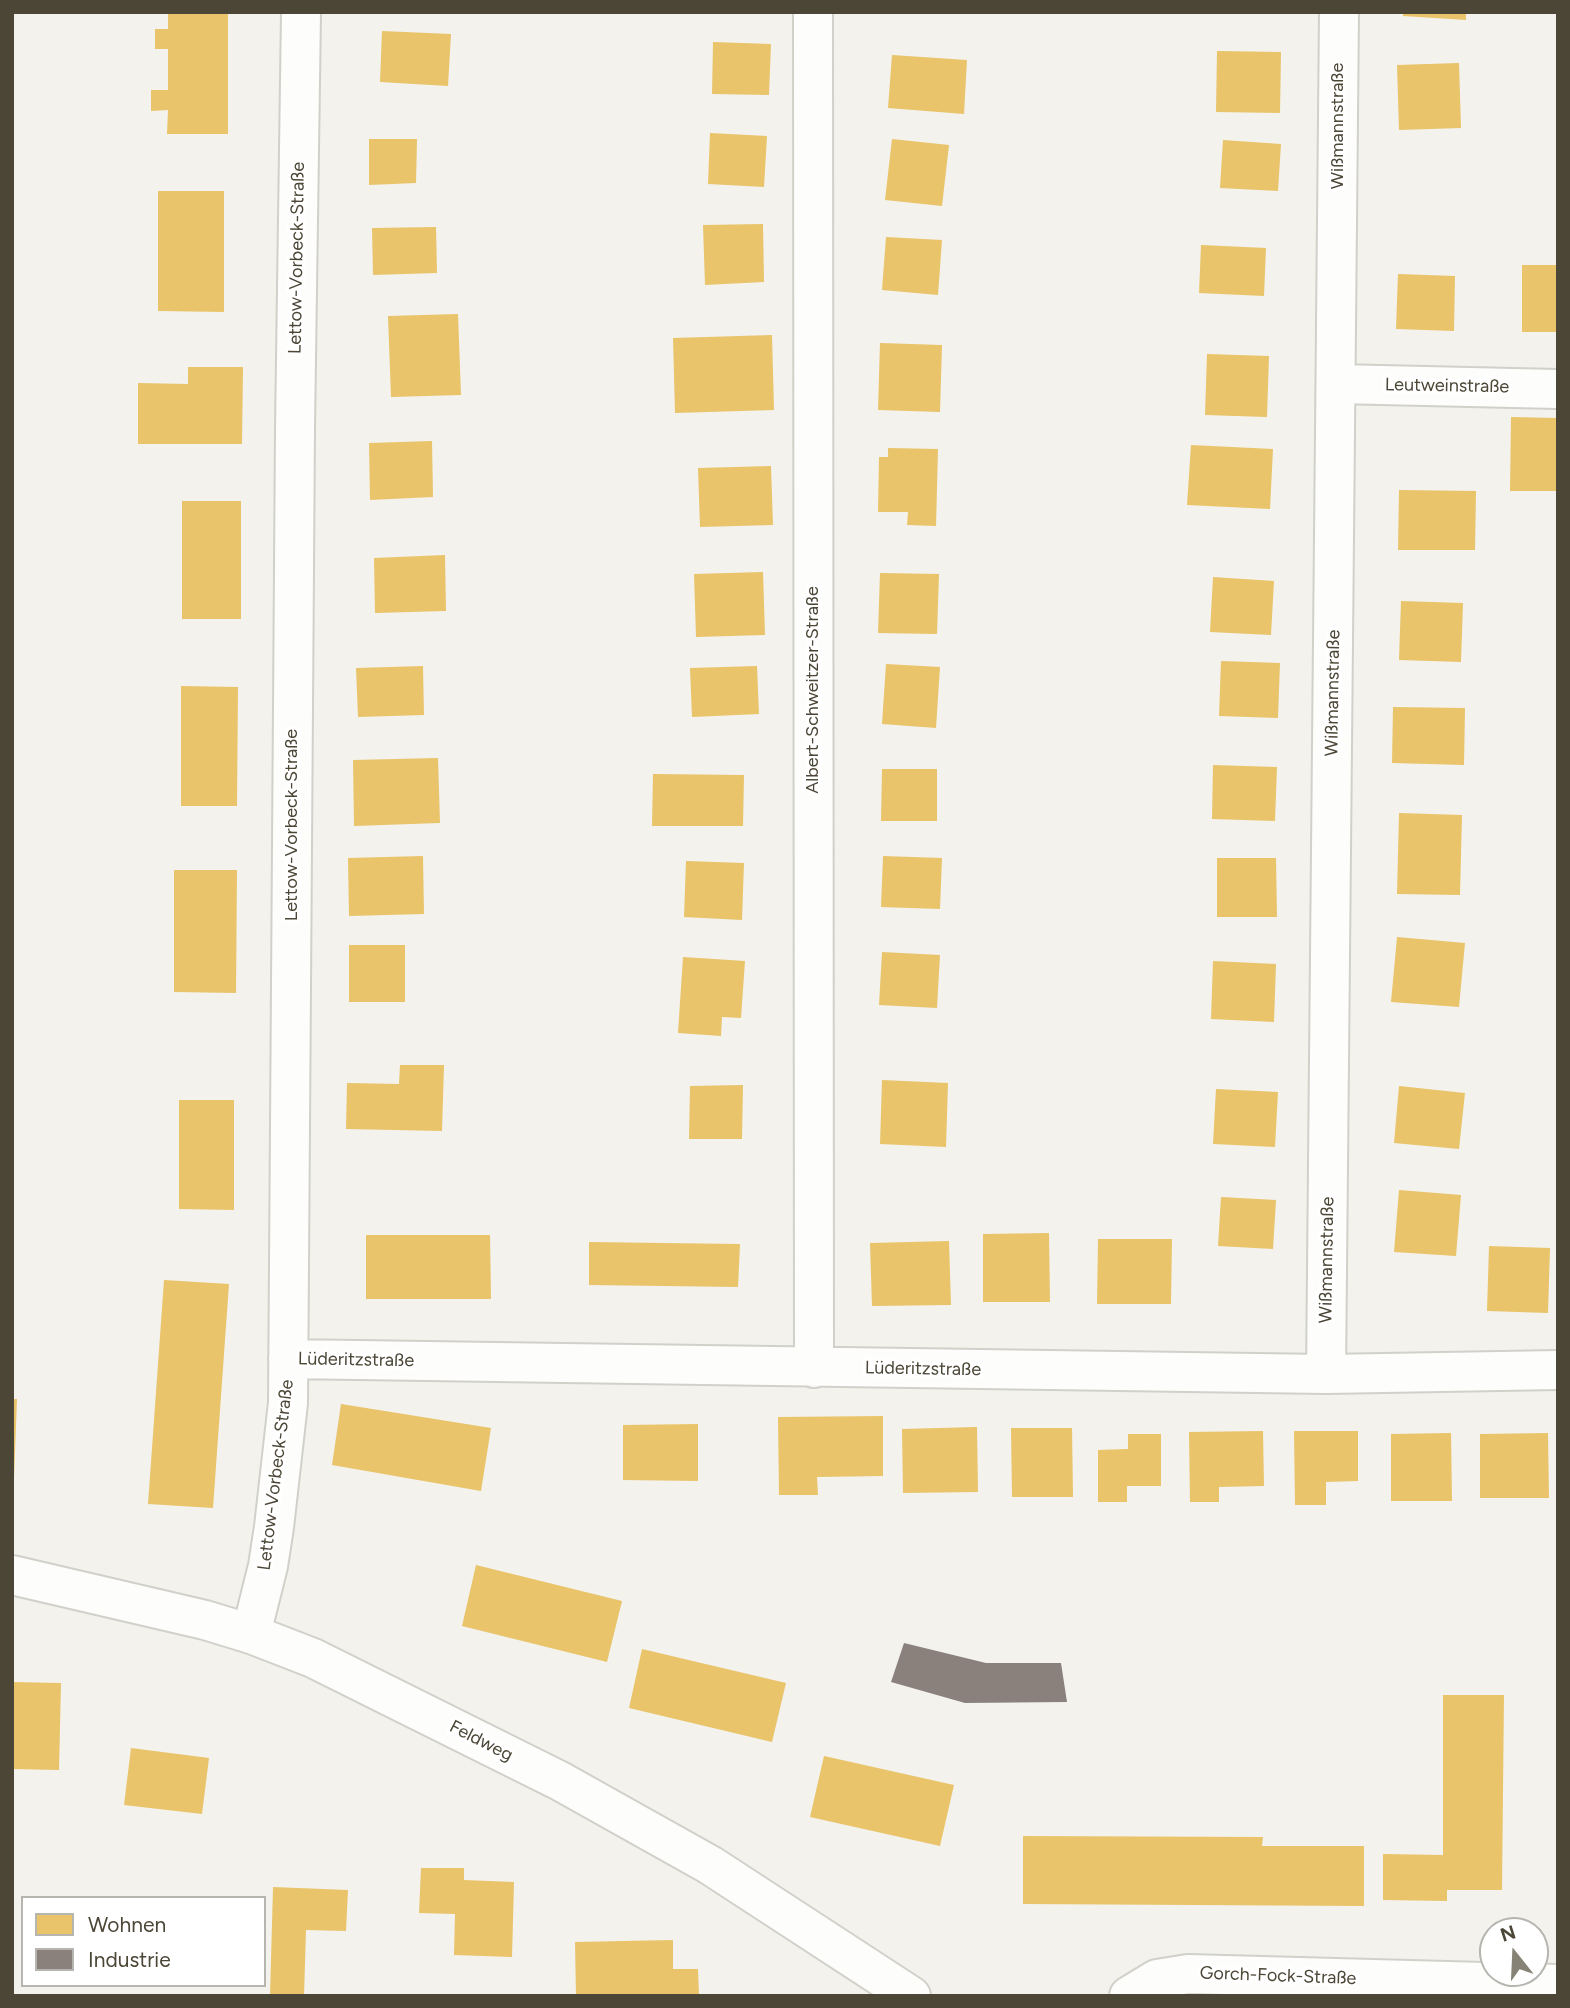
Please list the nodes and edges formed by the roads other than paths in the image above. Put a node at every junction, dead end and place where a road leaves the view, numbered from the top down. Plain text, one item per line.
1 (301, 12) edge
2 (813, 12) edge
3 (1339, 12) edge
4 (1336, 384) junction
5 (1558, 389) edge
6 (288, 1359) junction
7 (814, 1367) junction
8 (1558, 1370) edge
9 (1326, 1374) junction
10 (12, 1575) edge
11 (251, 1634) junction
12 (1558, 1984) edge
13 (911, 1996) edge
14 (1129, 1996) edge

1 - 6 street, Lettow-Vorbeck-Straße
2 - 7 street, Albert-Schweitzer-Straße
3 - 4 street, Wißmannstraße
4 - 5 street, Leutweinstraße
4 - 9 street, Wißmannstraße
6 - 7 street, Lüderitzstraße
6 - 11 street, Lettow-Vorbeck-Straße
7 - 9 street, Lüderitzstraße
8 - 9 street, Lüderitzstraße
10 - 11 street, Feldweg
11 - 13 street, Feldweg
12 - 14 street, Gorch-Fock-Straße

